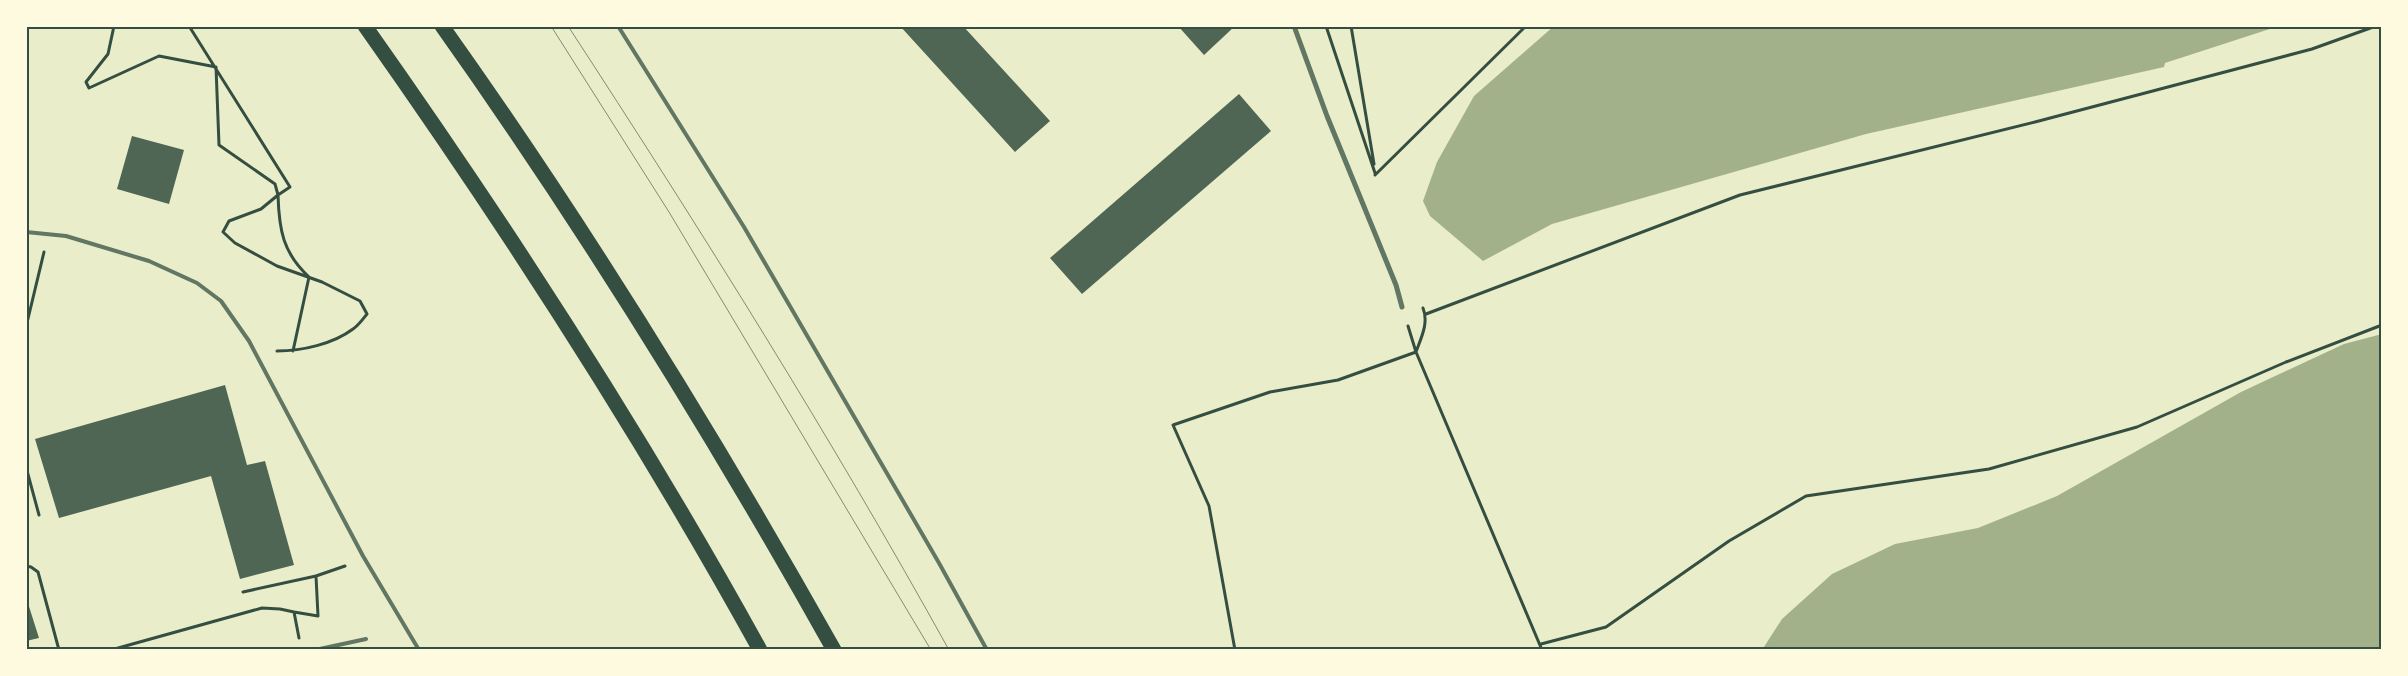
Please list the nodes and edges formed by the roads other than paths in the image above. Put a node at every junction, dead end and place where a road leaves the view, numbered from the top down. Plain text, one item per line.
1 (365, 26) edge
2 (442, 26) edge
3 (618, 26) edge
4 (1294, 26) edge
5 (26, 232) edge
6 (1402, 307) road end
7 (366, 639) dead end
8 (315, 650) edge
9 (418, 650) edge
10 (760, 650) edge
11 (834, 650) edge
12 (987, 650) edge

1 - 10 highway
2 - 11 highway
3 - 12 lane
4 - 6 street
5 - 9 lane
7 - 8 lane

